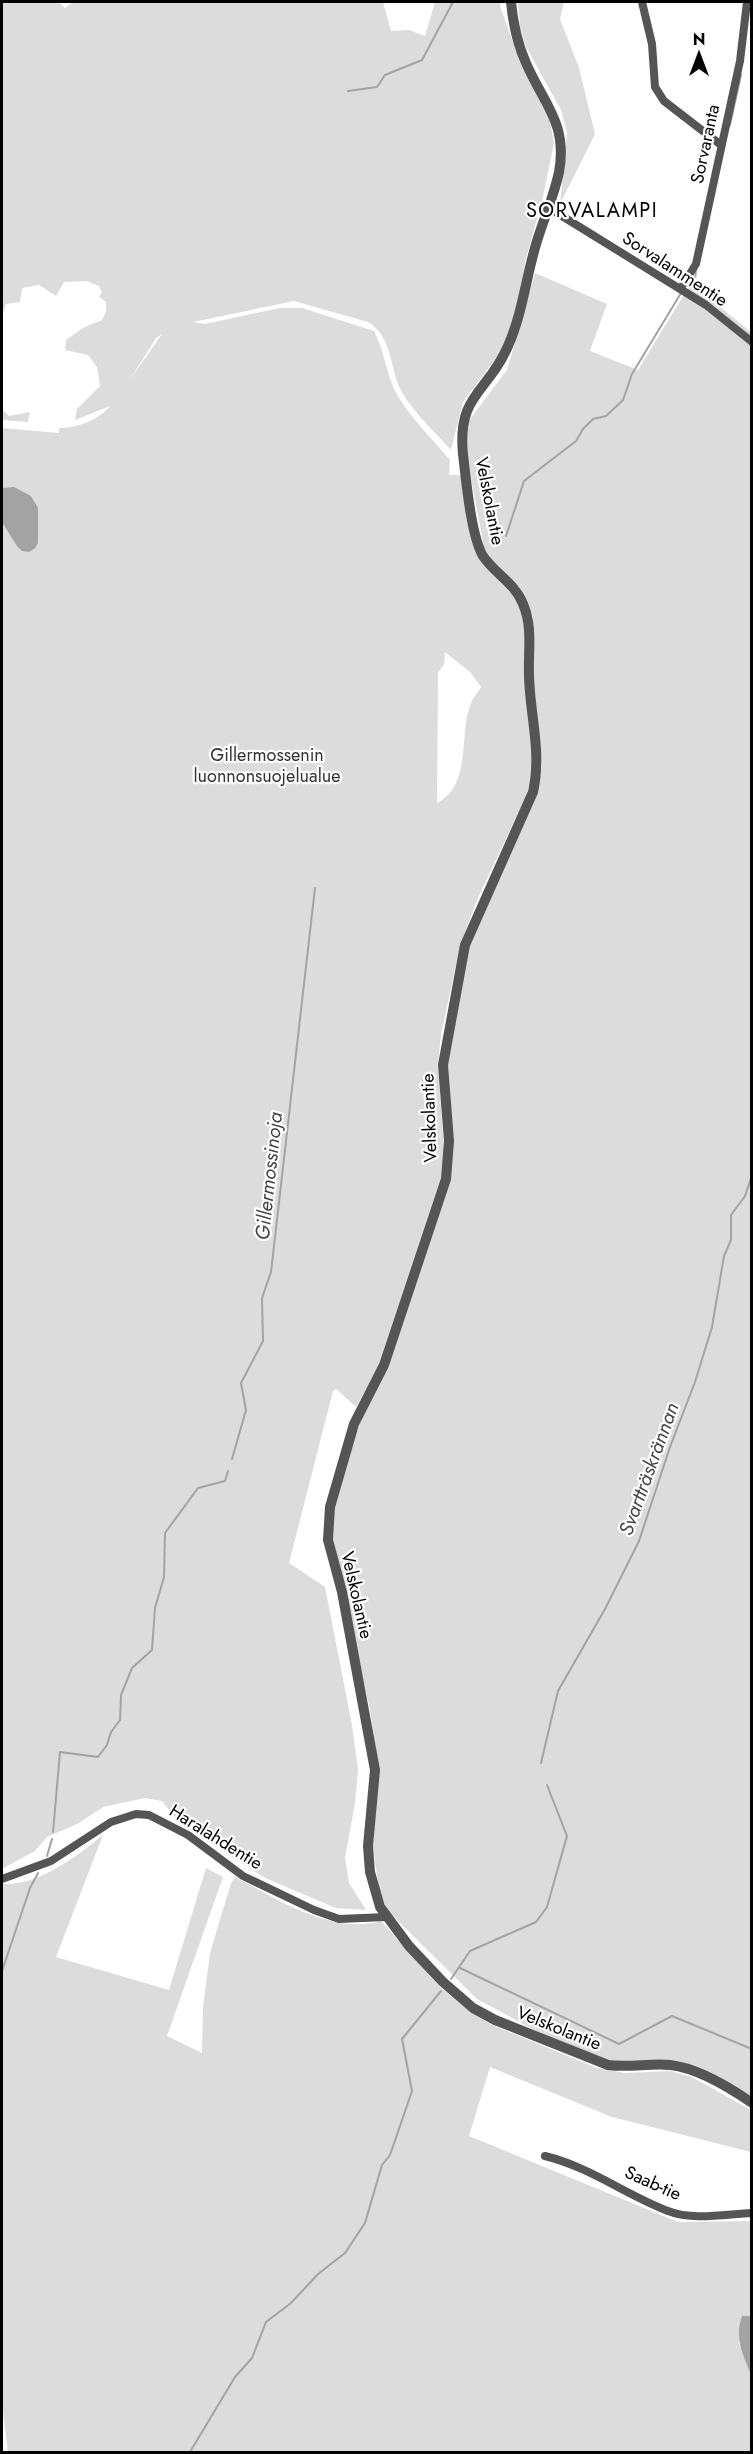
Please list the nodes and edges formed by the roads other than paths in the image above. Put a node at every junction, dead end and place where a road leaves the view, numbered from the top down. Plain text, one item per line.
1 (511, 2) edge
2 (642, 2) edge
3 (747, 2) edge
4 (721, 145) junction
5 (549, 208) junction
6 (681, 288) junction
7 (752, 342) edge
8 (2, 1879) edge
9 (386, 1917) junction
10 (752, 2103) edge
11 (546, 2156) dead end
12 (752, 2213) edge

1 - 5 street, Velskolantie
2 - 4 street
3 - 4 street, Sorvaranta
4 - 6 street, Sorvaranta
5 - 6 street, Sorvalammentie
5 - 9 street, Velskolantie
6 - 7 street, Sorvalammentie
8 - 9 street, Haralahdentie
9 - 10 street, Velskolantie
11 - 12 street, Saab-tie

